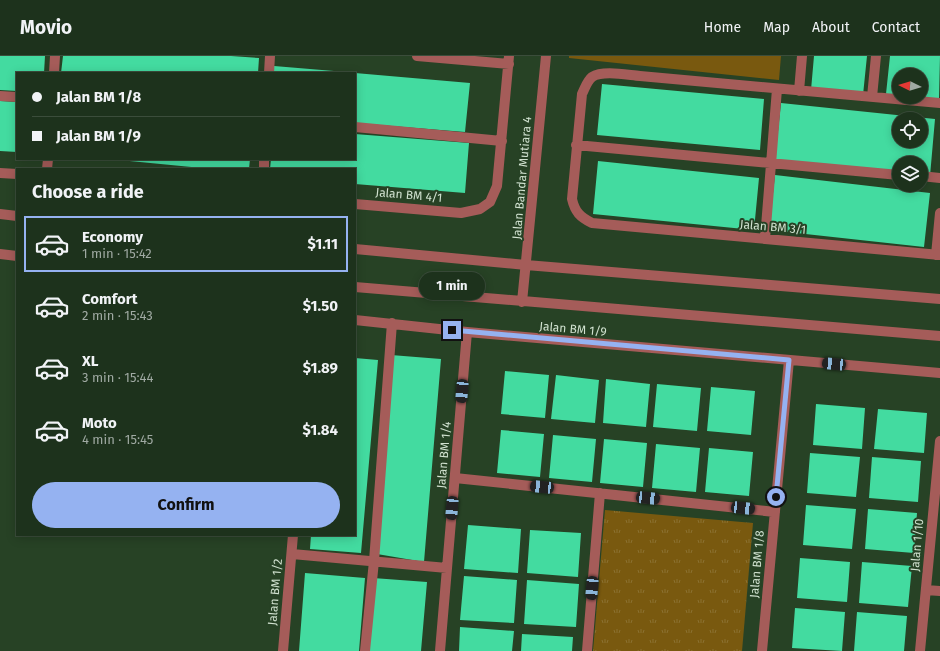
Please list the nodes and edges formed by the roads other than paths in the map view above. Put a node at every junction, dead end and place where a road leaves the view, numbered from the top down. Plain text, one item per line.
1 (55, 56) edge
2 (270, 56) edge
3 (417, 56) edge
4 (546, 56) edge
5 (802, 56) edge
6 (876, 56) edge
7 (509, 60) edge
8 (54, 72) edge
9 (269, 72) edge
10 (777, 89) junction
11 (799, 91) junction
12 (0, 96) edge
13 (16, 97) edge
14 (872, 97) junction
15 (940, 102) edge
16 (356, 127) edge
17 (502, 140) junction
18 (576, 145) junction
19 (771, 164) junction
20 (0, 173) edge
21 (16, 174) edge
22 (892, 174) edge
23 (928, 177) edge
24 (940, 178) edge
25 (356, 204) edge
26 (940, 213) edge
27 (0, 214) edge
28 (16, 216) edge
29 (765, 239) junction
30 (356, 249) edge
31 (0, 254) edge
32 (938, 255) edge
33 (16, 256) edge
34 (526, 265) junction
35 (356, 287) edge
36 (940, 299) edge
37 (522, 302) junction
38 (356, 320) edge
39 (392, 323) junction
40 (467, 332) junction
41 (940, 336) edge
42 (789, 360) junction
43 (940, 373) edge
44 (940, 441) edge
45 (455, 478) junction
46 (600, 493) junction
47 (775, 512) junction
48 (293, 536) edge
49 (292, 554) junction
50 (374, 561) junction
51 (447, 568) junction
52 (926, 590) junction
53 (940, 591) edge
54 (283, 651) edge
55 (365, 651) edge
56 (440, 651) edge
57 (587, 651) edge
58 (762, 651) edge
59 (920, 651) edge

1 - 8 street
2 - 9 street
3 - 7 street
4 - 34 street, Jalan Bandar Mutiara 4
5 - 11 street
6 - 14 street
7 - 17 street, Jalan BM 4/1
10 - 11 street
10 - 18 street, Jalan BM 3/1
10 - 19 street
11 - 14 street
12 - 13 street
14 - 15 street
16 - 17 street
17 - 25 street, Jalan BM 4/1
18 - 19 street
18 - 29 street, Jalan BM 3/1
19 - 22 street
19 - 29 street
20 - 21 street
23 - 24 street
26 - 32 street
27 - 28 street
29 - 32 street, Jalan BM 3/1
30 - 34 street
31 - 33 street
34 - 36 street
34 - 37 street, Jalan Bandar Mutiara 4
35 - 37 street
37 - 41 street
38 - 39 street, Jalan BM 1/9
39 - 40 street, Jalan BM 1/9
39 - 50 street
40 - 42 street, Jalan BM 1/9
40 - 45 street, Jalan BM 1/4
42 - 43 street, Jalan BM 1/9
42 - 47 street, Jalan BM 1/8
44 - 52 street, Jalan 1/10
45 - 46 street
45 - 51 street, Jalan BM 1/4
46 - 47 street
46 - 57 street
47 - 58 street, Jalan BM 1/8
48 - 49 street, Jalan BM 1/2
49 - 50 street
49 - 54 street, Jalan BM 1/2
50 - 51 street
50 - 55 street
51 - 56 street, Jalan BM 1/4
52 - 53 street
52 - 59 street, Jalan 1/10

